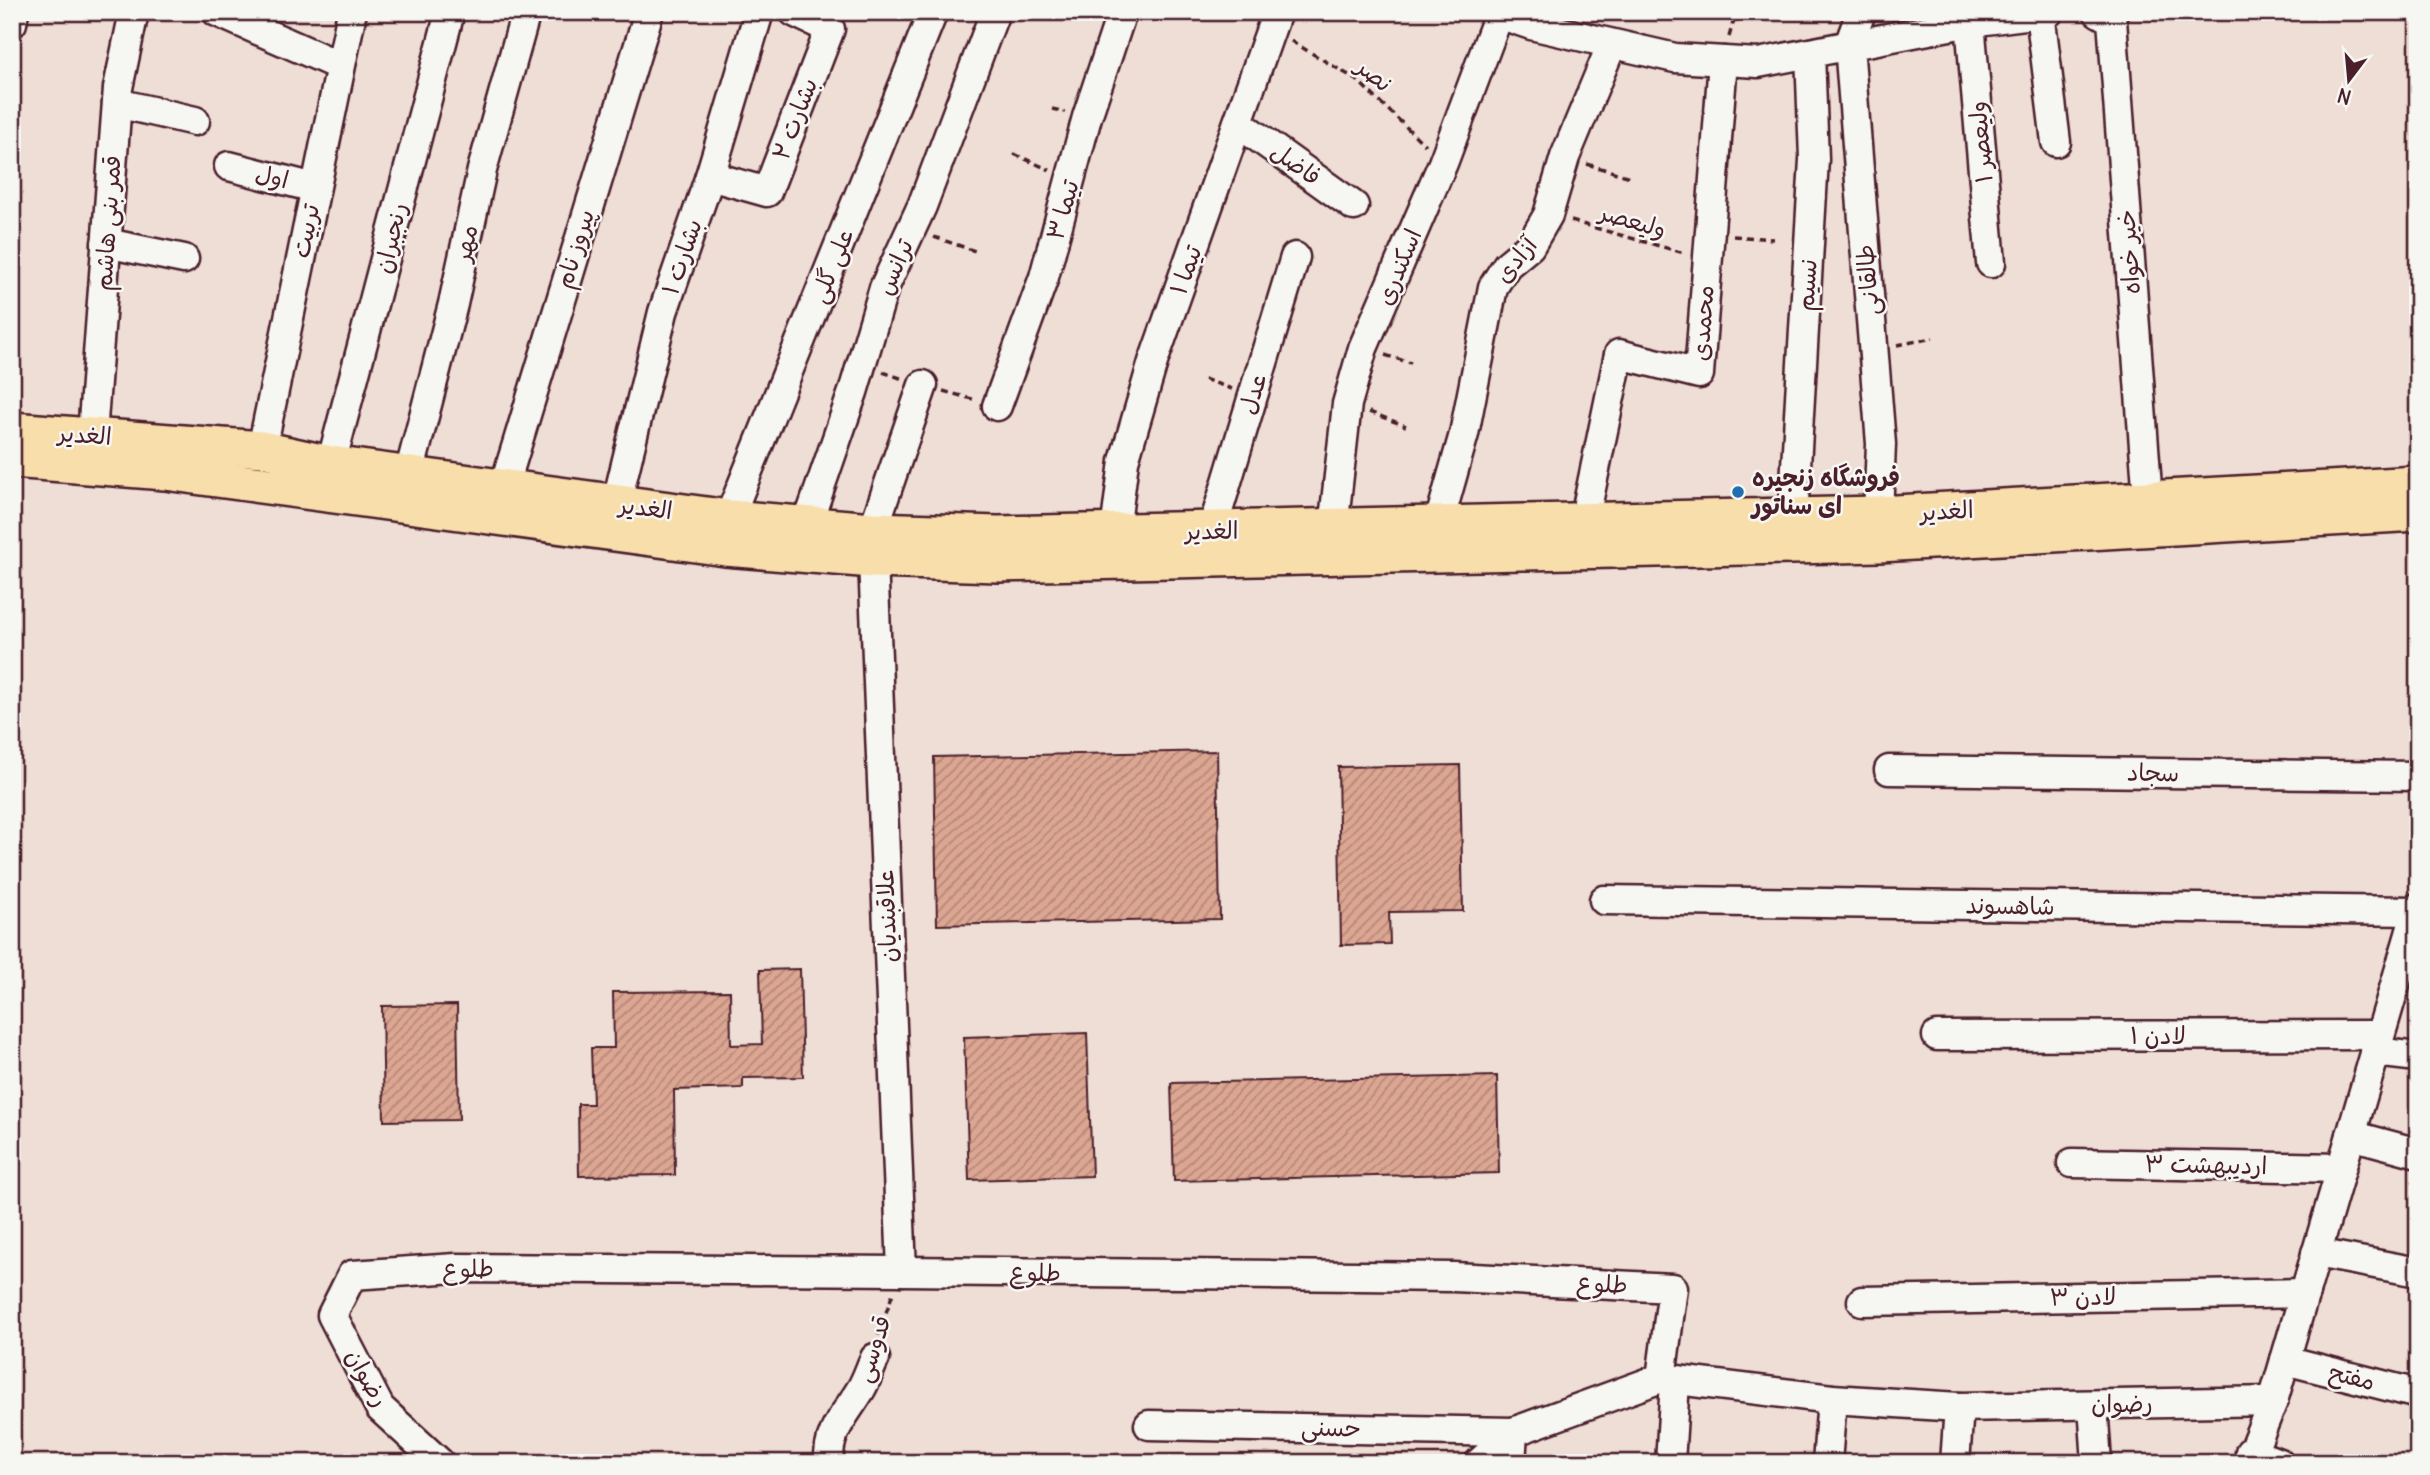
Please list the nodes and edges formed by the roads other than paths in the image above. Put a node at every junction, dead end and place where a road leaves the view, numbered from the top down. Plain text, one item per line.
1 (14, 12) edge
2 (135, 12) edge
3 (217, 12) edge
4 (352, 12) edge
5 (450, 12) edge
6 (526, 12) edge
7 (649, 12) edge
8 (759, 12) edge
9 (794, 12) edge
10 (933, 12) edge
11 (995, 12) edge
12 (1122, 12) edge
13 (1860, 12) edge
14 (2098, 12) edge
15 (1496, 13) edge
16 (2044, 13) edge
17 (1274, 21) edge
18 (1970, 22) junction
19 (12, 23) edge
20 (1583, 24) edge
21 (1612, 44) junction
22 (1849, 45) junction
23 (1810, 53) junction
24 (1723, 61) junction
25 (340, 66) junction
26 (117, 103) junction
27 (195, 121) dead end
28 (1238, 122) junction
29 (2056, 142) dead end
30 (229, 166) dead end
31 (710, 176) junction
32 (315, 188) junction
33 (1354, 206) dead end
34 (106, 243) junction
35 (1295, 257) dead end
36 (184, 259) dead end
37 (1991, 263) dead end
38 (923, 385) dead end
39 (997, 406) dead end
40 (12, 430) edge
41 (92, 435) junction
42 (262, 449) junction
43 (12, 460) edge
44 (331, 464) junction
45 (409, 474) junction
46 (2418, 484) edge
47 (504, 487) junction
48 (2148, 500) junction
49 (617, 505) junction
50 (2418, 513) edge
51 (1878, 514) junction
52 (1793, 517) junction
53 (729, 518) junction
54 (1584, 522) junction
55 (807, 525) junction
56 (1438, 526) junction
57 (1333, 528) junction
58 (1212, 531) junction
59 (1115, 532) junction
60 (873, 545) junction
61 (1889, 770) dead end
62 (2418, 776) edge
63 (1604, 900) dead end
64 (2415, 923) edge
65 (1937, 1036) dead end
66 (2377, 1044) junction
67 (2418, 1057) edge
68 (2351, 1135) junction
69 (2418, 1153) edge
70 (2072, 1163) dead end
71 (2341, 1168) junction
72 (2316, 1253) junction
73 (902, 1271) junction
74 (2418, 1272) edge
75 (2305, 1293) junction
76 (1862, 1301) dead end
77 (332, 1315) joint
78 (875, 1358) road end
79 (2285, 1360) junction
80 (1668, 1380) junction
81 (2418, 1394) edge
82 (1832, 1399) junction
83 (2273, 1401) junction
84 (2093, 1405) junction
85 (1959, 1407) junction
86 (1149, 1425) dead end
87 (1513, 1432) junction
88 (2249, 1458) edge
89 (440, 1463) edge
90 (829, 1463) edge
91 (1479, 1463) edge
92 (1511, 1463) edge
93 (1671, 1463) edge
94 (1827, 1463) edge
95 (1955, 1463) edge
96 (2097, 1463) edge
97 (2279, 1463) edge

1 - 19 street
2 - 26 street, قمر بنی هاشم
3 - 25 street
4 - 25 street, تربیت
5 - 44 street, رنجبران
6 - 45 street, مهر
7 - 47 street, پیروز نام
8 - 31 street, بشارت ۱
9 - 31 street, بشارت ۲
10 - 53 street, علی گلی
11 - 55 street, ترانس
12 - 39 street, تیما ۳
13 - 22 street
14 - 48 street, خیر خواه
15 - 20 street
15 - 57 street, اسکندری
16 - 18 street
16 - 29 street
17 - 28 street, تیما ۱
18 - 22 street
18 - 37 street, ولیعصر ۱
20 - 21 street
21 - 24 street
21 - 56 street, آزادی
22 - 23 street
22 - 51 street, طالقانی
23 - 24 street
23 - 52 street, نسیم
24 - 54 street, محمدی
25 - 32 street, تربیت
26 - 27 street
26 - 34 street, قمر بنی هاشم
28 - 33 street, فاضل
28 - 59 street, تیما ۱
30 - 32 street, اول
31 - 49 street, بشارت ۱
32 - 42 street, تربیت
34 - 36 street
34 - 41 street, قمر بنی هاشم
35 - 58 street, عدل
38 - 60 street
40 - 41 main road, الغدیر
41 - 42 main road, الغدیر
42 - 44 main road, الغدیر
43 - 60 main road, الغدیر
44 - 45 main road, الغدیر
45 - 47 main road, الغدیر
46 - 48 main road, الغدیر
47 - 49 main road, الغدیر
48 - 51 main road, الغدیر
49 - 53 main road, الغدیر
50 - 60 main road, الغدیر
51 - 52 main road, الغدیر
52 - 54 main road, الغدیر
53 - 55 main road, الغدیر
54 - 56 main road, الغدیر
55 - 60 main road, الغدیر
56 - 57 main road, الغدیر
57 - 58 main road, الغدیر
58 - 59 main road, الغدیر
59 - 60 main road, الغدیر
60 - 73 street, علاقبندیان
61 - 62 street, سجاد
63 - 64 street, شاهسوند
64 - 66 street
65 - 66 street, لادن ۱
66 - 67 street, لادن ۱
66 - 68 street
68 - 69 street
68 - 71 street
70 - 71 street, اردیبهشت ۳
71 - 72 street
72 - 74 street
72 - 75 street
73 - 77 street, طلوع
73 - 80 street, طلوع
75 - 76 street, لادن ۳
75 - 79 street
77 - 89 street, رضوان
78 - 90 street, قدوسی
79 - 81 street, مفتح
79 - 83 street
80 - 82 street, رضوان
80 - 87 street, رضوان
80 - 93 street
82 - 85 street, رضوان
82 - 94 street
83 - 84 street, رضوان
83 - 88 street
84 - 85 street, رضوان
84 - 96 street
85 - 95 street
86 - 87 street, حسنی
87 - 91 street, رضوان
87 - 92 street
88 - 97 street

